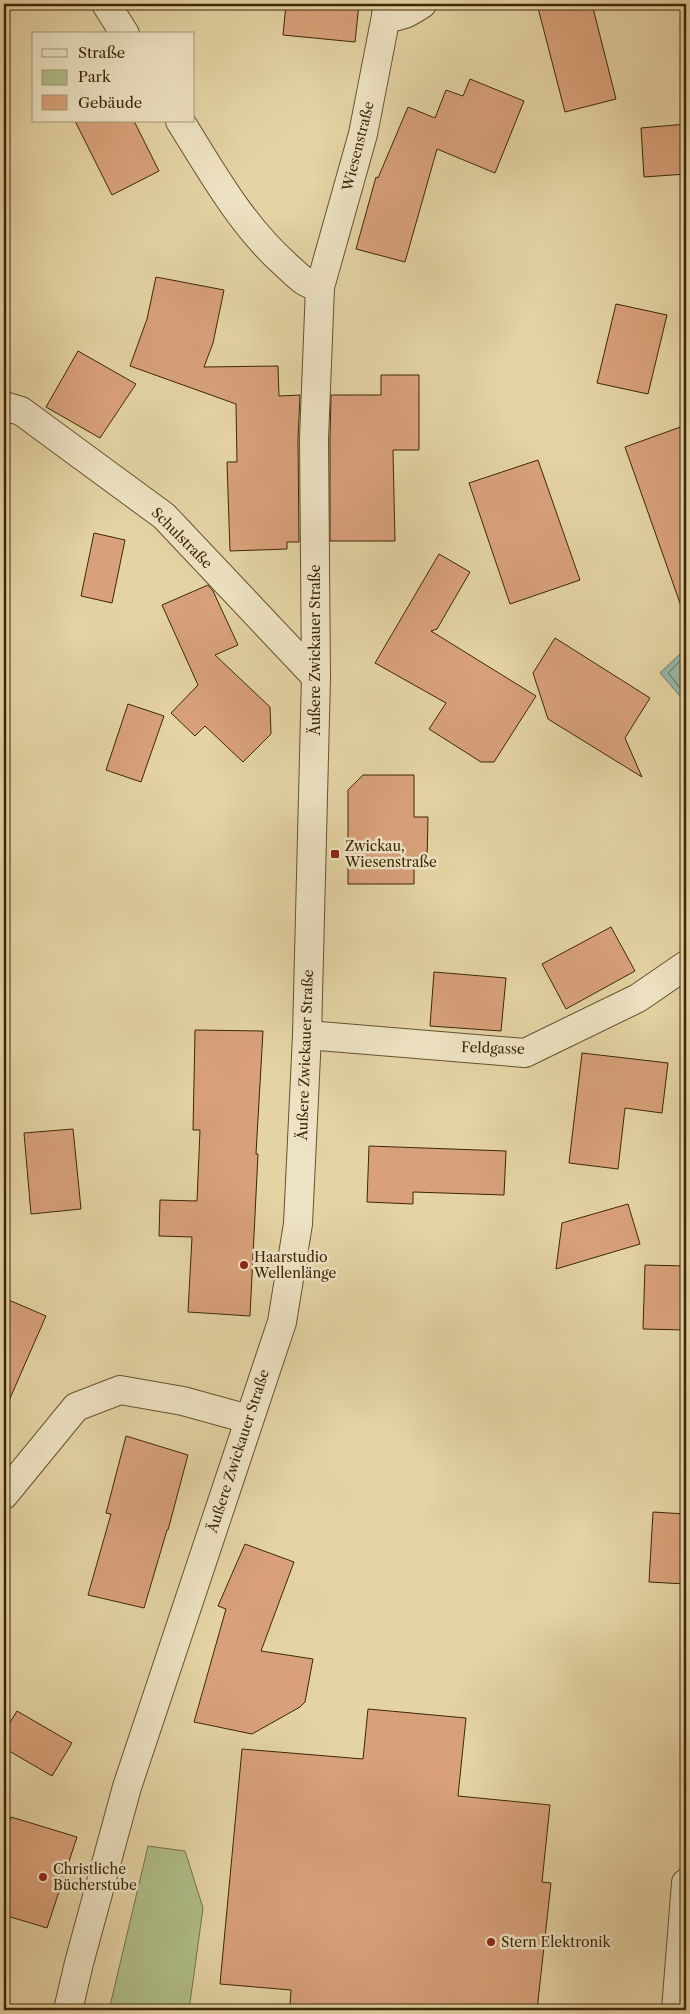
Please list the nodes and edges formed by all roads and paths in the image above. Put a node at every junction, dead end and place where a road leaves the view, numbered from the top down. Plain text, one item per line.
1 (106, 4) edge
2 (422, 4) edge
3 (386, 10) edge
4 (124, 32) edge
5 (181, 122) edge
6 (320, 287) junction
7 (4, 406) edge
8 (316, 677) junction
9 (686, 965) edge
10 (307, 1035) junction
11 (248, 1419) junction
12 (4, 1495) edge
13 (686, 1883) edge
14 (68, 2010) edge
15 (676, 2010) edge

1 - 4 street
2 - 3 street
3 - 6 street, Wiesenstraße
5 - 6 street
6 - 8 street, Äußere Zwickauer Straße
7 - 8 street, Schulstraße
8 - 10 street, Äußere Zwickauer Straße
9 - 10 street, Feldgasse
10 - 11 street, Äußere Zwickauer Straße
11 - 12 street
11 - 14 street, Äußere Zwickauer Straße
13 - 15 street

